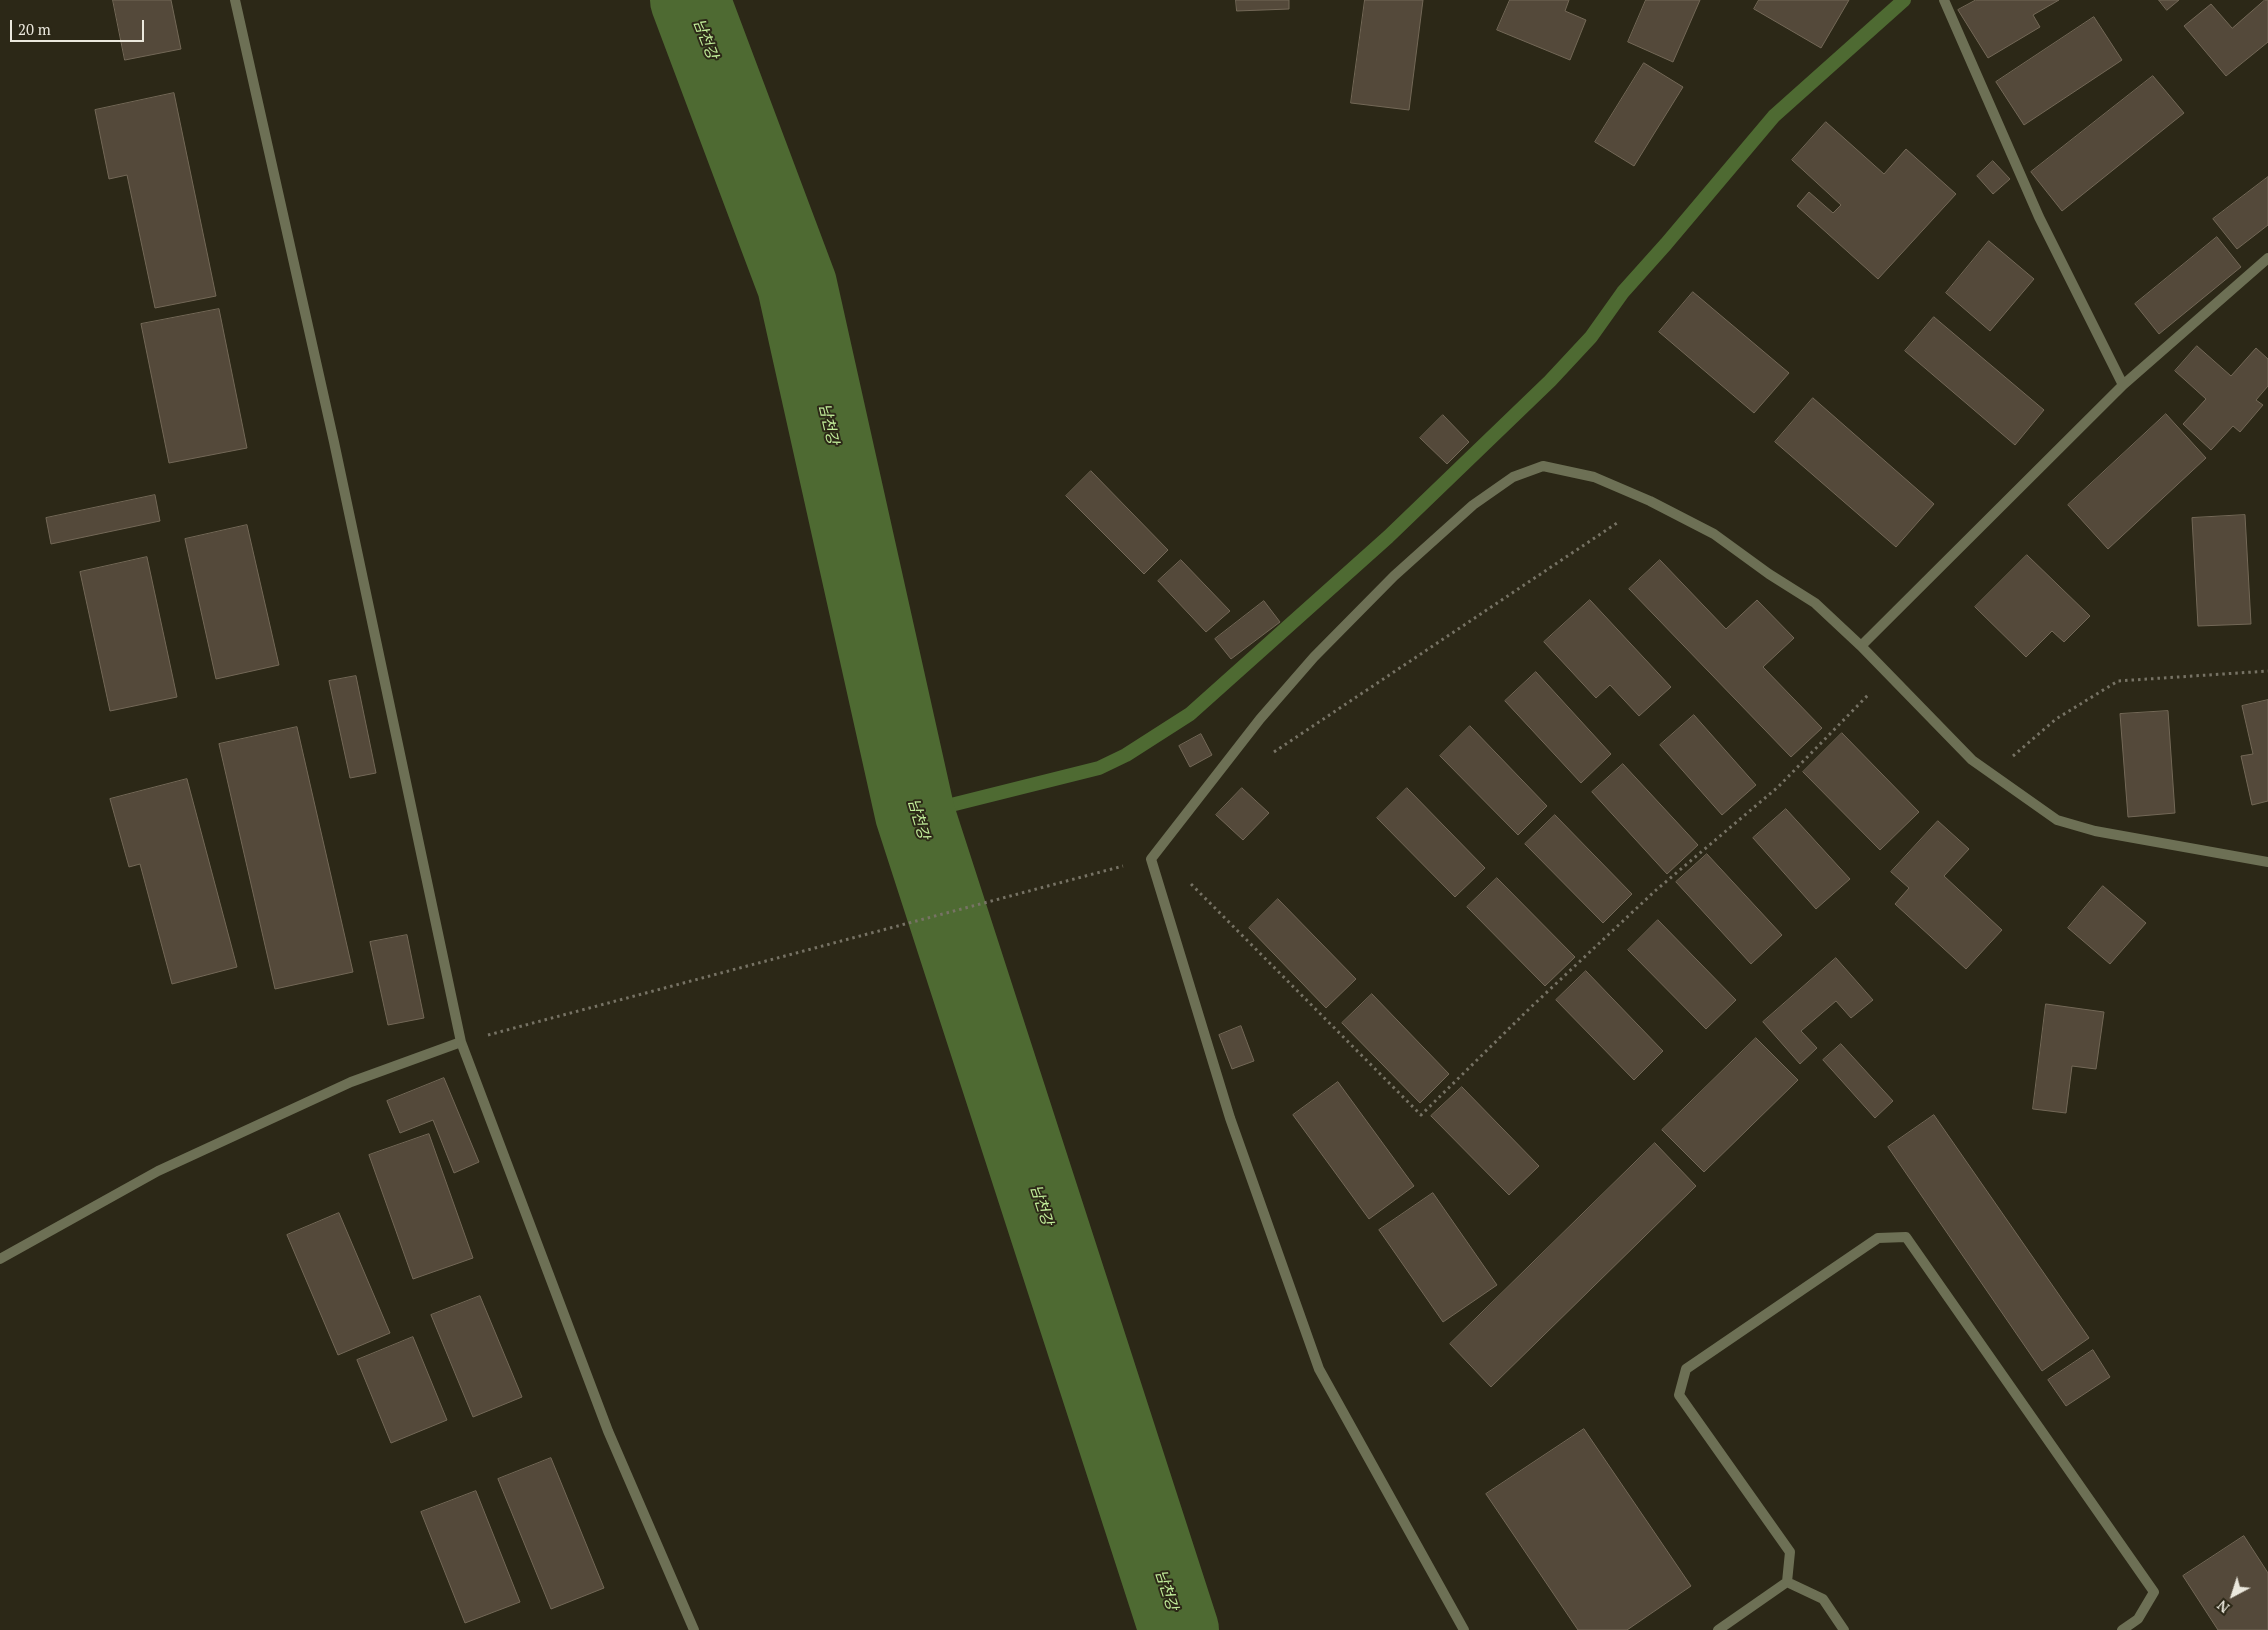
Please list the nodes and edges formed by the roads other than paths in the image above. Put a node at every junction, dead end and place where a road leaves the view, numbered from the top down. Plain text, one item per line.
1 (235, 0) edge
2 (1944, 0) edge
3 (2268, 258) edge
4 (2123, 385) junction
5 (1861, 646) junction
6 (2268, 862) edge
7 (461, 1042) junction
8 (0, 1259) edge
9 (1787, 1582) junction
10 (694, 1630) edge
11 (1464, 1630) edge
12 (1718, 1630) edge
13 (1844, 1630) edge
14 (2122, 1630) edge

1 - 7 street
2 - 4 street
3 - 4 street
4 - 5 street
5 - 6 street
5 - 11 street
7 - 8 street
7 - 10 street
9 - 12 street
9 - 13 street
9 - 14 street

